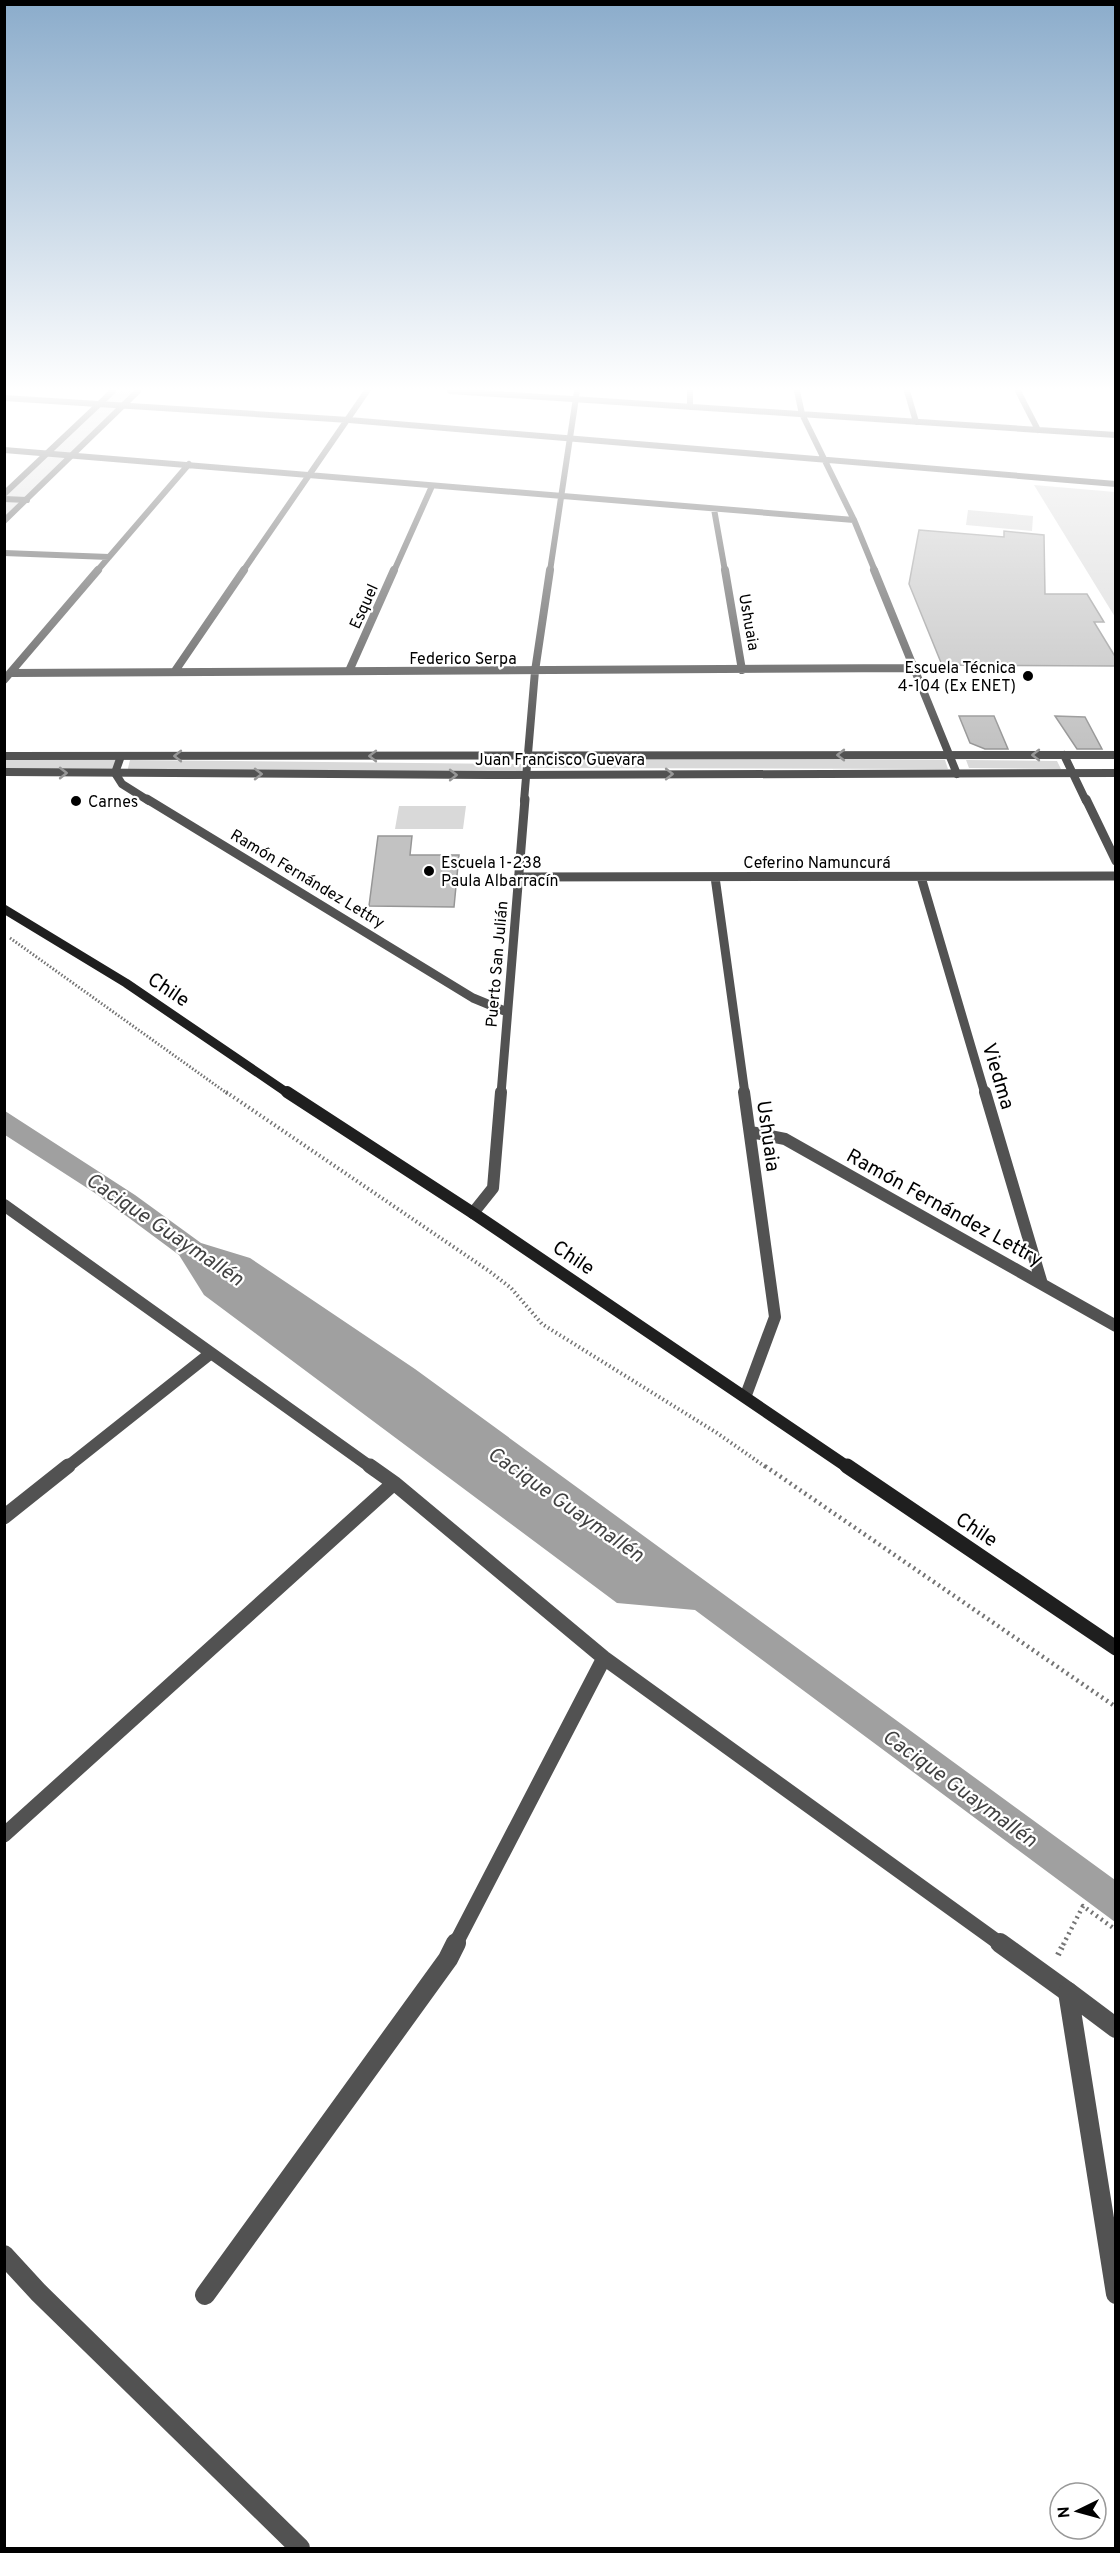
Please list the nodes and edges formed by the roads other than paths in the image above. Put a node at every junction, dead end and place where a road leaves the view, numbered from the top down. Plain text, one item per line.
1 (16, 510) edge
2 (149, 510) edge
3 (285, 510) edge
4 (421, 510) edge
5 (558, 510) edge
6 (714, 510) edge
7 (729, 510) edge
8 (849, 510) edge
9 (854, 520) junction
10 (4, 521) edge
11 (4, 553) edge
12 (109, 557) junction
13 (915, 668) junction
14 (742, 670) junction
15 (175, 671) junction
16 (349, 671) junction
17 (535, 671) junction
18 (11, 673) junction
19 (4, 680) edge
20 (949, 755) junction
21 (1064, 755) junction
22 (1116, 755) edge
23 (4, 756) edge
24 (121, 756) junction
25 (528, 757) junction
26 (4, 772) edge
27 (1074, 772) junction
28 (115, 773) junction
29 (1116, 773) edge
30 (526, 774) junction
31 (957, 774) junction
32 (1116, 861) edge
33 (518, 876) junction
34 (1116, 876) edge
35 (715, 877) junction
36 (921, 877) junction
37 (4, 909) edge
38 (507, 1012) junction
39 (751, 1132) junction
40 (4, 1205) edge
41 (473, 1213) junction
42 (1042, 1284) junction
43 (1116, 1326) edge
44 (211, 1353) junction
45 (746, 1395) junction
46 (394, 1484) junction
47 (4, 1517) edge
48 (1116, 1648) edge
49 (604, 1658) junction
50 (4, 1835) edge
51 (1068, 1992) junction
52 (1116, 2028) edge
53 (4, 2255) edge
54 (1116, 2294) edge
55 (205, 2295) dead end
56 (300, 2548) edge

1 - 10 street
2 - 12 street
3 - 15 street
4 - 16 street, Esquel
5 - 17 street, Puerto San Julián
6 - 14 street, Ushuaia
7 - 9 street
8 - 9 street
9 - 13 street
11 - 12 street
12 - 18 street
13 - 14 street, Federico Serpa
13 - 20 street
14 - 17 street, Federico Serpa
15 - 16 street, Federico Serpa
15 - 18 street, Federico Serpa
16 - 17 street, Federico Serpa
17 - 25 street, Puerto San Julián
18 - 19 street
21 -> 20 street, Juan Francisco Guevara
20 -> 25 street, Juan Francisco Guevara
20 - 31 street
21 - 22 street, Juan Francisco Guevara
21 - 27 street
23 - 24 street, Juan Francisco Guevara
25 -> 24 street, Juan Francisco Guevara
24 - 28 street
25 - 30 street, Puerto San Julián
26 -> 28 street, Juan Francisco Guevara
27 - 29 street, Juan Francisco Guevara
27 - 31 street, Juan Francisco Guevara
27 - 32 street
28 -> 30 street, Juan Francisco Guevara
28 - 38 street, Ramón Fernández Lettry
30 -> 31 street, Juan Francisco Guevara
30 - 33 street, Puerto San Julián
33 - 35 street, Ceferino Namuncurá
33 - 38 street, Puerto San Julián
34 - 36 street, Ceferino Namuncurá
35 - 36 street, Ceferino Namuncurá
35 - 39 street, Ushuaia
36 - 42 street, Viedma
37 - 41 main road, Chile
38 - 41 street, Puerto San Julián
39 - 42 street, Ramón Fernández Lettry
39 - 45 street, Ushuaia
40 - 44 street
41 - 45 main road, Chile
42 - 43 street, Ramón Fernández Lettry
44 - 46 street
44 - 47 street
45 - 48 main road, Chile
46 - 49 street
46 - 50 street
49 - 51 street
49 - 55 street
51 - 52 street
51 - 54 street
53 - 56 street

